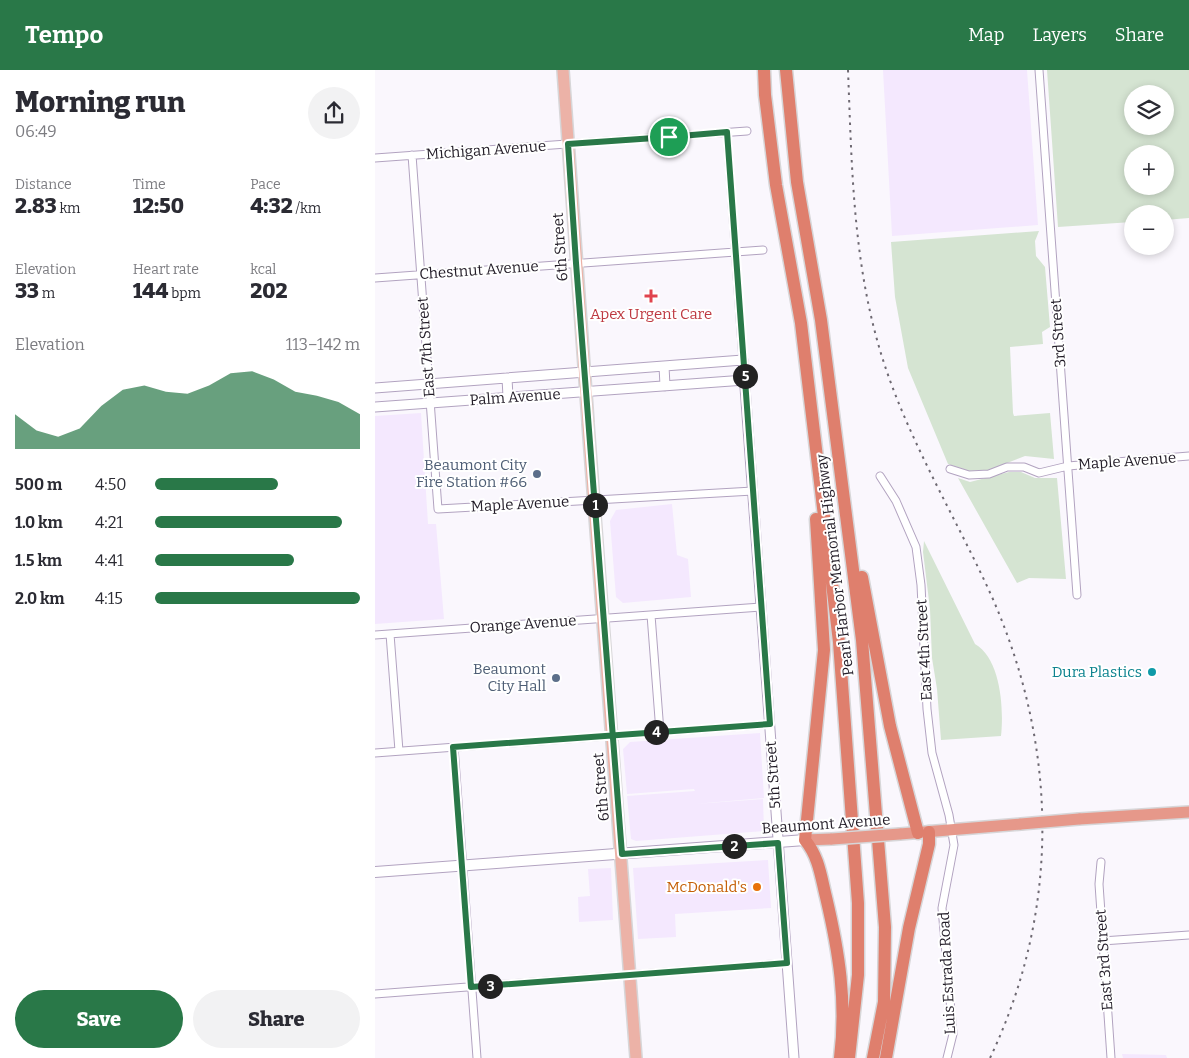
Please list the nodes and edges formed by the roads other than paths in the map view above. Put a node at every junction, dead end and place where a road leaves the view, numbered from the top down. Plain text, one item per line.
1 (563, 70) edge
2 (764, 70) edge
3 (786, 70) edge
4 (1039, 70) edge
5 (747, 131) dead end
6 (727, 132) junction
7 (568, 144) junction
8 (412, 155) junction
9 (375, 158) edge
10 (763, 250) dead end
11 (736, 252) junction
12 (576, 263) junction
13 (421, 275) junction
14 (375, 278) edge
15 (743, 360) junction
16 (664, 366) junction
17 (585, 372) junction
18 (507, 378) junction
19 (745, 380) junction
20 (429, 384) junction
21 (665, 386) junction
22 (375, 388) edge
23 (586, 392) junction
24 (509, 397) junction
25 (430, 403) junction
26 (375, 406) edge
27 (1189, 456) edge
28 (1068, 466) junction
29 (950, 469) dead end
30 (818, 476) junction
31 (880, 476) dead end
32 (753, 491) junction
33 (594, 500) junction
34 (846, 502) junction
35 (438, 509) joint
36 (1077, 595) dead end
37 (761, 607) junction
38 (651, 615) junction
39 (603, 618) junction
40 (390, 634) junction
41 (375, 635) edge
42 (770, 724) junction
43 (660, 732) junction
44 (612, 735) junction
45 (453, 747) junction
46 (399, 751) junction
47 (375, 753) edge
48 (1189, 812) edge
49 (952, 830) junction
50 (924, 832) junction
51 (805, 840) junction
52 (778, 843) junction
53 (622, 854) junction
54 (1101, 862) dead end
55 (462, 866) junction
56 (375, 872) edge
57 (1189, 935) edge
58 (1102, 941) junction
59 (787, 963) junction
60 (630, 975) junction
61 (471, 987) junction
62 (375, 994) edge
63 (477, 1058) edge
64 (636, 1058) edge
65 (794, 1058) edge
66 (840, 1058) edge
67 (849, 1058) edge
68 (873, 1058) edge
69 (886, 1058) edge
70 (947, 1058) edge
71 (1111, 1058) edge

1 - 7 main road, 6th Street
2 - 30 highway, Pearl Harbor Memorial Highway
3 - 34 highway, Pearl Harbor Memorial Highway
4 - 28 street, 3rd Street
5 - 6 street, Michigan Avenue
6 - 7 street, Michigan Avenue
6 - 11 street, 5th Street
7 - 8 street, Michigan Avenue
7 - 12 main road, 6th Street
8 - 9 street, Michigan Avenue
8 - 13 street, East 7th Street
10 - 11 street, Chestnut Avenue
11 - 12 street, Chestnut Avenue
11 - 15 street, 5th Street
12 - 13 street, Chestnut Avenue
12 - 17 main road, 6th Street
13 - 14 street, Chestnut Avenue
13 - 20 street, East 7th Street
15 - 16 street, Palm Avenue
15 - 19 street, 5th Street
16 - 17 street, Palm Avenue
16 - 21 street
17 - 18 street, Palm Avenue
17 - 23 main road, 6th Street
18 - 20 street, Palm Avenue
18 - 24 street
19 - 21 street, Palm Avenue
19 - 32 street, 5th Street
20 - 22 street, Palm Avenue
20 - 25 street, East 7th Street
21 - 23 street, Palm Avenue
23 - 24 street, Palm Avenue
23 - 33 main road, 6th Street
24 - 25 street, Palm Avenue
25 - 26 street, Palm Avenue
25 - 35 street, East 7th Street
27 - 28 street, Maple Avenue
28 - 29 street, Maple Avenue
28 - 36 street, 3rd Street
30 - 51 highway
30 - 67 highway, Pearl Harbor Memorial Highway
31 - 49 street, East 4th Street
32 - 33 street, Maple Avenue
32 - 37 street, 5th Street
33 - 35 street, Maple Avenue
33 - 39 main road, 6th Street
34 - 50 highway
34 - 68 highway, Pearl Harbor Memorial Highway
37 - 38 street, Orange Avenue
37 - 42 street, 5th Street
38 - 39 street, Orange Avenue
38 - 43 street
39 - 40 street, Orange Avenue
39 - 44 main road, 6th Street
40 - 41 street, Orange Avenue
40 - 46 street
42 - 43 street
42 - 52 street, 5th Street
43 - 44 street
44 - 45 street
44 - 53 main road, 6th Street
45 - 46 street
45 - 55 street
46 - 47 street
48 - 49 highway, Beaumont Avenue, bridge
49 - 50 highway, Beaumont Avenue
49 - 70 street, Luis Estrada Road
50 - 51 highway, Beaumont Avenue, bridge
50 - 69 highway
51 - 52 main road, Beaumont Avenue
51 - 66 highway
52 - 53 main road, Beaumont Avenue
52 - 59 street, 5th Street
53 - 55 main road, Beaumont Avenue
53 - 60 main road, 6th Street
54 - 58 street, East 3rd Street
55 - 56 main road, Beaumont Avenue
55 - 61 street
57 - 58 street
58 - 71 street, East 3rd Street
59 - 60 street
59 - 65 street, 5th Street
60 - 61 street
60 - 64 main road, 6th Street
61 - 62 street
61 - 63 street

